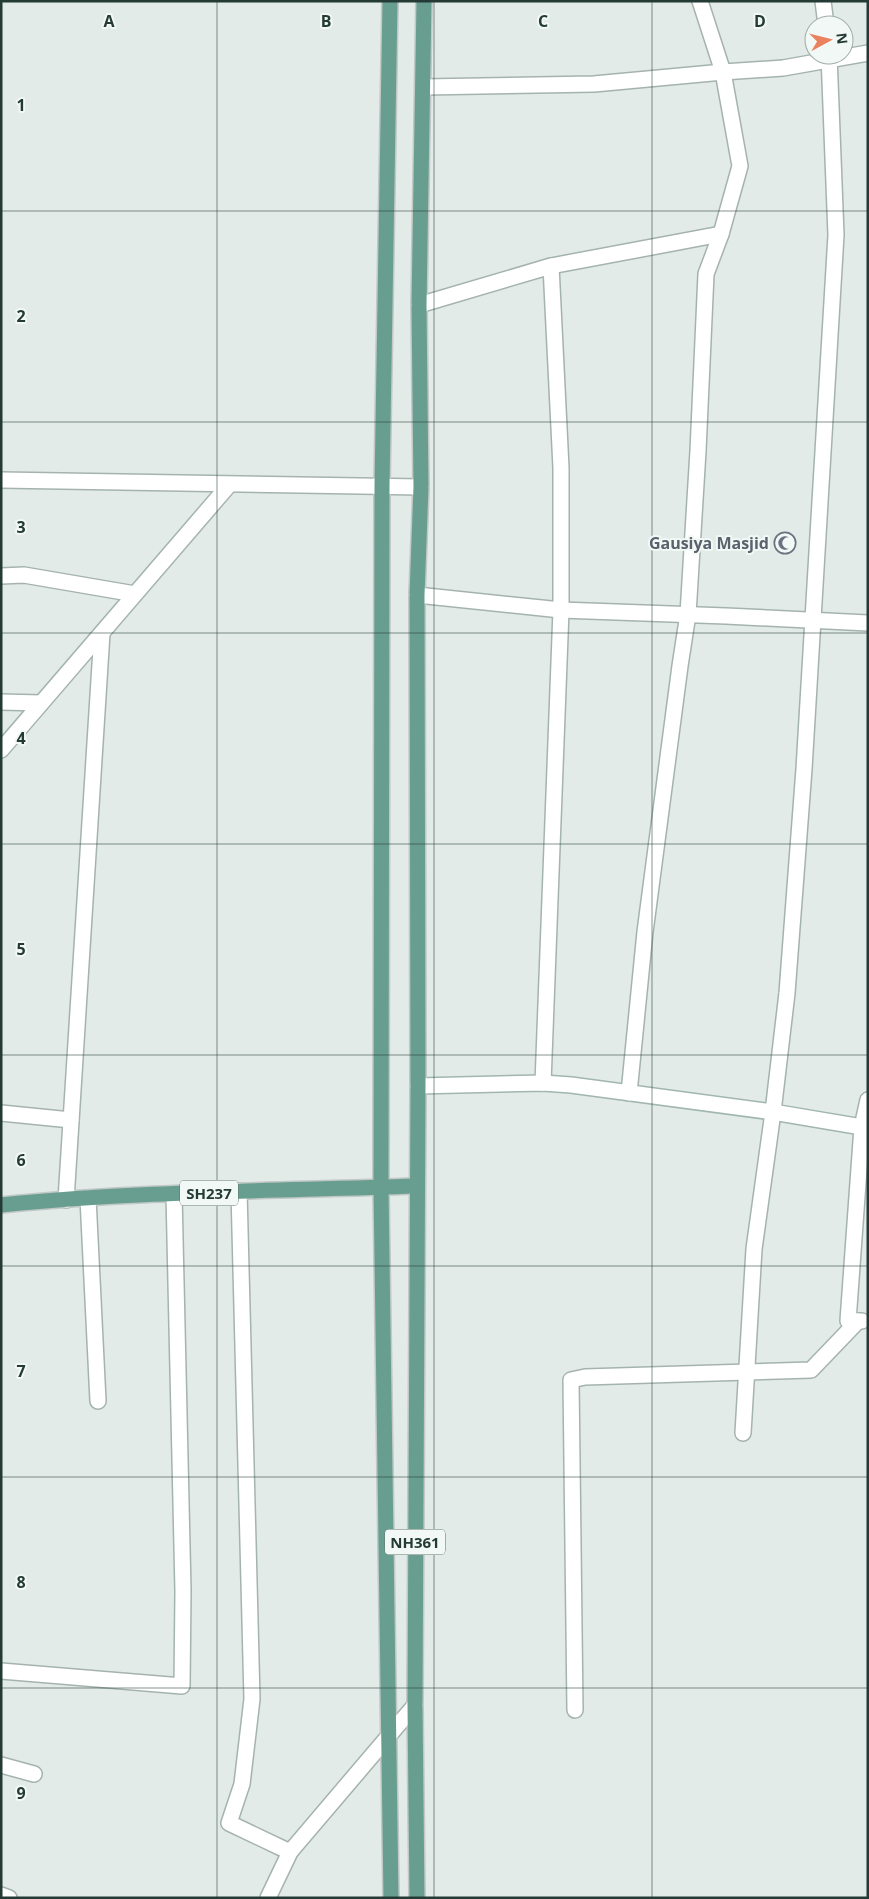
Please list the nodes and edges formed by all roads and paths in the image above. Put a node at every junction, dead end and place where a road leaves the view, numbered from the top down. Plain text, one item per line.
1 (390, 1) edge
2 (424, 1) edge
3 (700, 1) edge
4 (823, 1) edge
5 (825, 15) edge
6 (868, 53) edge
7 (854, 54) edge
8 (804, 63) edge
9 (829, 65) edge
10 (723, 72) junction
11 (424, 87) junction
12 (721, 234) junction
13 (551, 266) junction
14 (419, 305) junction
15 (1, 480) edge
16 (228, 485) junction
17 (382, 486) junction
18 (421, 487) junction
19 (1, 576) edge
20 (135, 594) junction
21 (417, 595) junction
22 (561, 610) junction
23 (688, 614) junction
24 (813, 620) junction
25 (868, 623) edge
26 (102, 633) junction
27 (1, 702) edge
28 (42, 703) junction
29 (1, 750) edge
30 (543, 1083) junction
31 (418, 1086) junction
32 (628, 1092) junction
33 (868, 1100) edge
34 (774, 1112) junction
35 (1, 1113) edge
36 (71, 1120) junction
37 (865, 1128) edge
38 (416, 1186) junction
39 (381, 1187) junction
40 (239, 1191) junction
41 (174, 1194) junction
42 (88, 1198) junction
43 (66, 1200) junction
44 (1, 1206) edge
45 (863, 1321) edge
46 (746, 1372) junction
47 (98, 1401) dead end
48 (743, 1433) dead end
49 (1, 1671) edge
50 (415, 1705) junction
51 (575, 1710) dead end
52 (389, 1736) junction
53 (1, 1766) edge
54 (34, 1774) dead end
55 (290, 1852) junction
56 (1, 1895) edge
57 (9, 1898) edge
58 (268, 1898) edge
59 (391, 1898) edge
60 (417, 1898) edge

1 - 17 main road
2 - 11 main road
3 - 10 street
4 - 5 street
6 - 7 street
8 - 10 street
9 - 24 street
10 - 11 street
10 - 12 street
11 - 14 main road
12 - 13 street
12 - 23 street
13 - 14 street
13 - 22 street
14 - 18 main road
15 - 16 street
16 - 17 street
16 - 20 street
17 - 18 street
17 - 39 main road
18 - 21 main road
19 - 20 street
20 - 26 street
21 - 22 street
21 - 31 main road
22 - 23 street
22 - 30 street
23 - 24 street
23 - 32 street
24 - 25 street
24 - 34 street
26 - 28 street
26 - 36 street
27 - 28 street
28 - 29 street
30 - 31 street
30 - 32 street
31 - 38 main road
32 - 34 street
33 - 37 street
34 - 37 street
34 - 46 street
35 - 36 street
36 - 43 street
37 - 45 street
38 - 39 main road, SH237
38 - 50 main road, NH361
39 - 40 main road, SH237
39 - 52 main road
40 - 41 main road, SH237
40 - 55 street
41 - 42 main road, SH237
41 - 49 street
42 - 43 main road, SH237
42 - 47 street
43 - 44 main road, SH237
45 - 46 street
46 - 48 street
46 - 51 street
50 - 52 street
50 - 60 main road, NH361
52 - 55 street
52 - 59 main road
53 - 54 street
55 - 58 street
56 - 57 street

